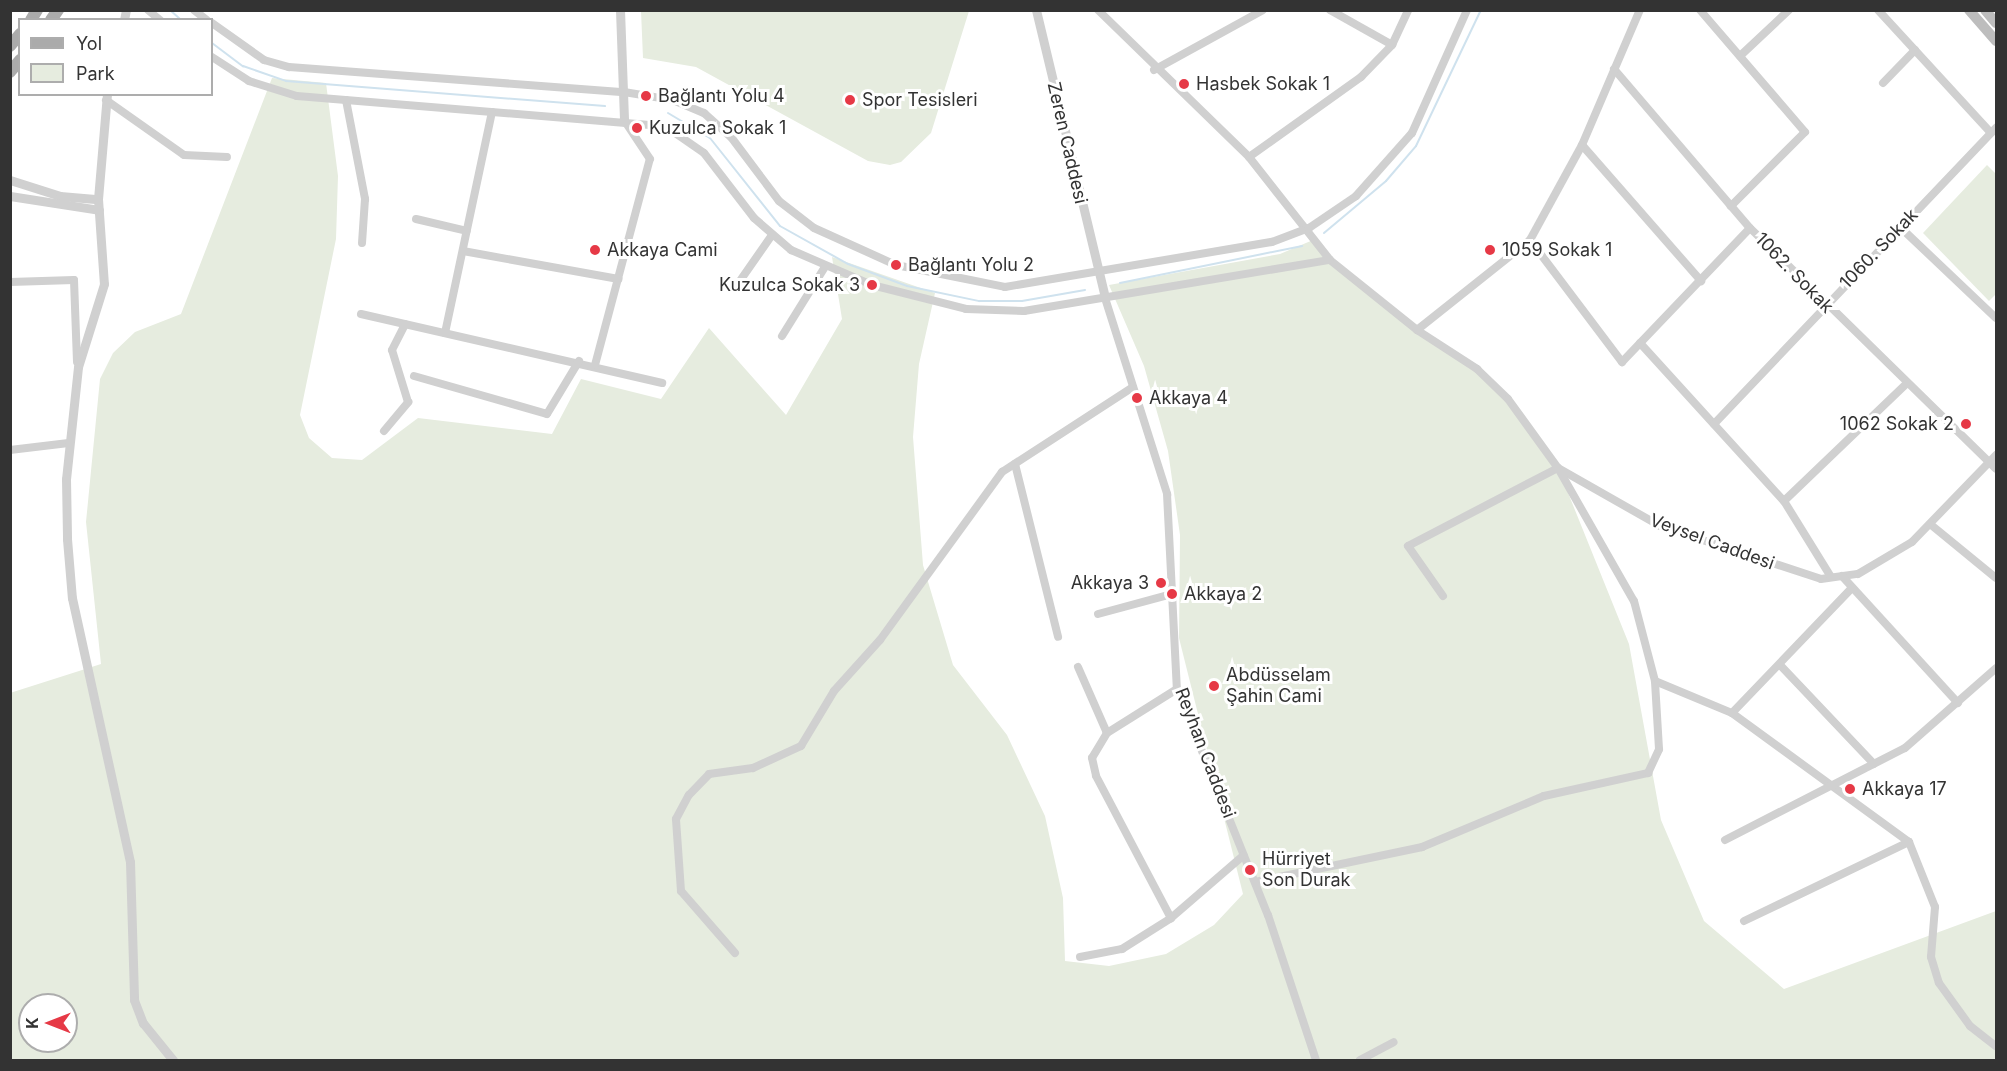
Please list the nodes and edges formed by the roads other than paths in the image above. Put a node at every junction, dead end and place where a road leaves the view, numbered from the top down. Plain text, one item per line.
1 (620, 10) edge
2 (1036, 10) edge
3 (1098, 10) edge
4 (1263, 10) edge
5 (1330, 10) edge
6 (1408, 10) edge
7 (1467, 10) edge
8 (1640, 10) edge
9 (1700, 10) edge
10 (1789, 10) edge
11 (1878, 10) edge
12 (1969, 10) edge
13 (1985, 10) edge
14 (1996, 23) edge
15 (213, 24) edge
16 (1996, 40) edge
17 (1392, 45) junction
18 (1915, 50) junction
19 (1740, 56) junction
20 (213, 58) edge
21 (1614, 69) junction
22 (1154, 70) junction
23 (1883, 83) dead end
24 (624, 92) junction
25 (107, 97) edge
26 (346, 100) junction
27 (492, 112) junction
28 (624, 120) junction
29 (1994, 130) edge
30 (1582, 145) junction
31 (227, 157) dead end
32 (1250, 157) junction
33 (10, 180) edge
34 (10, 196) edge
35 (99, 199) junction
36 (1731, 206) junction
37 (99, 210) junction
38 (416, 219) dead end
39 (1900, 227) junction
40 (1309, 228) junction
41 (1750, 228) junction
42 (467, 231) junction
43 (772, 235) junction
44 (1530, 240) junction
45 (362, 243) dead end
46 (463, 251) junction
47 (1330, 260) junction
48 (825, 267) junction
49 (1098, 275) junction
50 (618, 279) junction
51 (1701, 281) junction
52 (10, 282) edge
53 (735, 288) dead end
54 (1105, 298) junction
55 (1825, 306) junction
56 (361, 314) dead end
57 (1996, 318) edge
58 (405, 324) junction
59 (1416, 330) junction
60 (445, 333) junction
61 (782, 336) dead end
62 (1640, 343) junction
63 (579, 361) junction
64 (595, 364) junction
65 (78, 367) junction
66 (414, 376) dead end
67 (662, 383) dead end
68 (1906, 384) junction
69 (1133, 387) junction
70 (1714, 424) junction
71 (384, 431) dead end
72 (69, 443) junction
73 (10, 450) edge
74 (1996, 454) edge
75 (1990, 462) junction
76 (1015, 464) junction
77 (1558, 468) junction
78 (1996, 469) edge
79 (1784, 501) junction
80 (1930, 524) junction
81 (1842, 576) junction
82 (1831, 577) junction
83 (1996, 578) edge
84 (1852, 588) junction
85 (1172, 594) junction
86 (1443, 596) dead end
87 (1098, 614) dead end
88 (1058, 637) dead end
89 (1781, 666) junction
90 (1078, 667) dead end
91 (1996, 668) edge
92 (1655, 681) junction
93 (1177, 688) junction
94 (1958, 703) junction
95 (1732, 713) junction
96 (1107, 734) junction
97 (1874, 764) junction
98 (1831, 787) junction
99 (1725, 840) dead end
100 (1909, 842) junction
101 (1244, 855) junction
102 (1255, 882) junction
103 (1171, 918) junction
104 (1744, 921) dead end
105 (735, 953) dead end
106 (1080, 957) dead end
107 (1394, 1042) dead end
108 (1996, 1046) edge
109 (173, 1060) edge
110 (1316, 1060) edge
111 (1360, 1060) edge

1 - 24 street
2 - 49 street, Zeren Caddesi
3 - 22 street, Veysel Caddesi
4 - 22 street
5 - 17 street
6 - 17 street
7 - 40 street
8 - 21 street
9 - 19 street
10 - 19 street
11 - 18 street
12 - 16 main road
13 - 14 main road
15 - 24 street
17 - 32 street
18 - 23 street
18 - 29 street
19 - 36 street
20 - 26 street
21 - 30 street
21 - 36 street, 1062. Sokak
22 - 32 street, Veysel Caddesi
24 - 28 street
24 - 49 street
25 - 31 street
25 - 35 street
26 - 27 street
26 - 45 street
27 - 28 street
27 - 42 street
28 - 43 street
28 - 50 street
29 - 39 street, 1060. Sokak
30 - 44 street
30 - 51 street
32 - 40 street, Veysel Caddesi
33 - 35 street
34 - 37 street
35 - 37 street
36 - 41 street, 1062. Sokak
37 - 65 street
38 - 42 street
39 - 55 street, 1060. Sokak
39 - 57 street
40 - 47 street, Veysel Caddesi
40 - 49 street
41 - 51 street
41 - 55 street, 1062. Sokak
42 - 46 street
43 - 48 street
43 - 53 street
44 - 59 street
44 - 62 street
46 - 50 street
46 - 60 street
47 - 54 street
47 - 59 street, Veysel Caddesi
48 - 54 street
48 - 61 street
49 - 54 street, Zeren Caddesi
50 - 64 street
51 - 62 street
52 - 65 street
54 - 69 street, Reyhan Caddesi
55 - 68 street, 1062. Sokak
55 - 70 street, 1060. Sokak
56 - 58 street
58 - 60 street
58 - 71 street
59 - 77 street, Veysel Caddesi
60 - 63 street
62 - 70 street
63 - 64 street
63 - 66 street
64 - 67 street
65 - 72 street
68 - 75 street, 1062. Sokak
68 - 79 street
69 - 76 street
69 - 85 street, Reyhan Caddesi
70 - 79 street
72 - 73 street
72 - 109 street
74 - 75 street, Veysel Caddesi
75 - 78 street, 1062. Sokak
75 - 80 street, Veysel Caddesi
76 - 88 street
76 - 105 street
77 - 82 street, Veysel Caddesi
77 - 86 street
77 - 92 street
79 - 82 street
80 - 81 street, Veysel Caddesi
80 - 83 street
81 - 82 street, Veysel Caddesi
81 - 84 street
84 - 89 street
84 - 94 street
85 - 87 street
85 - 93 street, Reyhan Caddesi
89 - 95 street
89 - 97 street
90 - 96 street
91 - 94 street
92 - 95 street
92 - 102 street
93 - 96 street
93 - 101 street, Reyhan Caddesi
94 - 97 street
95 - 98 street
96 - 103 street
97 - 98 street
98 - 99 street
98 - 100 street
100 - 104 street
100 - 108 street
101 - 102 street, Reyhan Caddesi
101 - 103 street
102 - 110 street, Reyhan Caddesi
103 - 106 street
107 - 111 street

